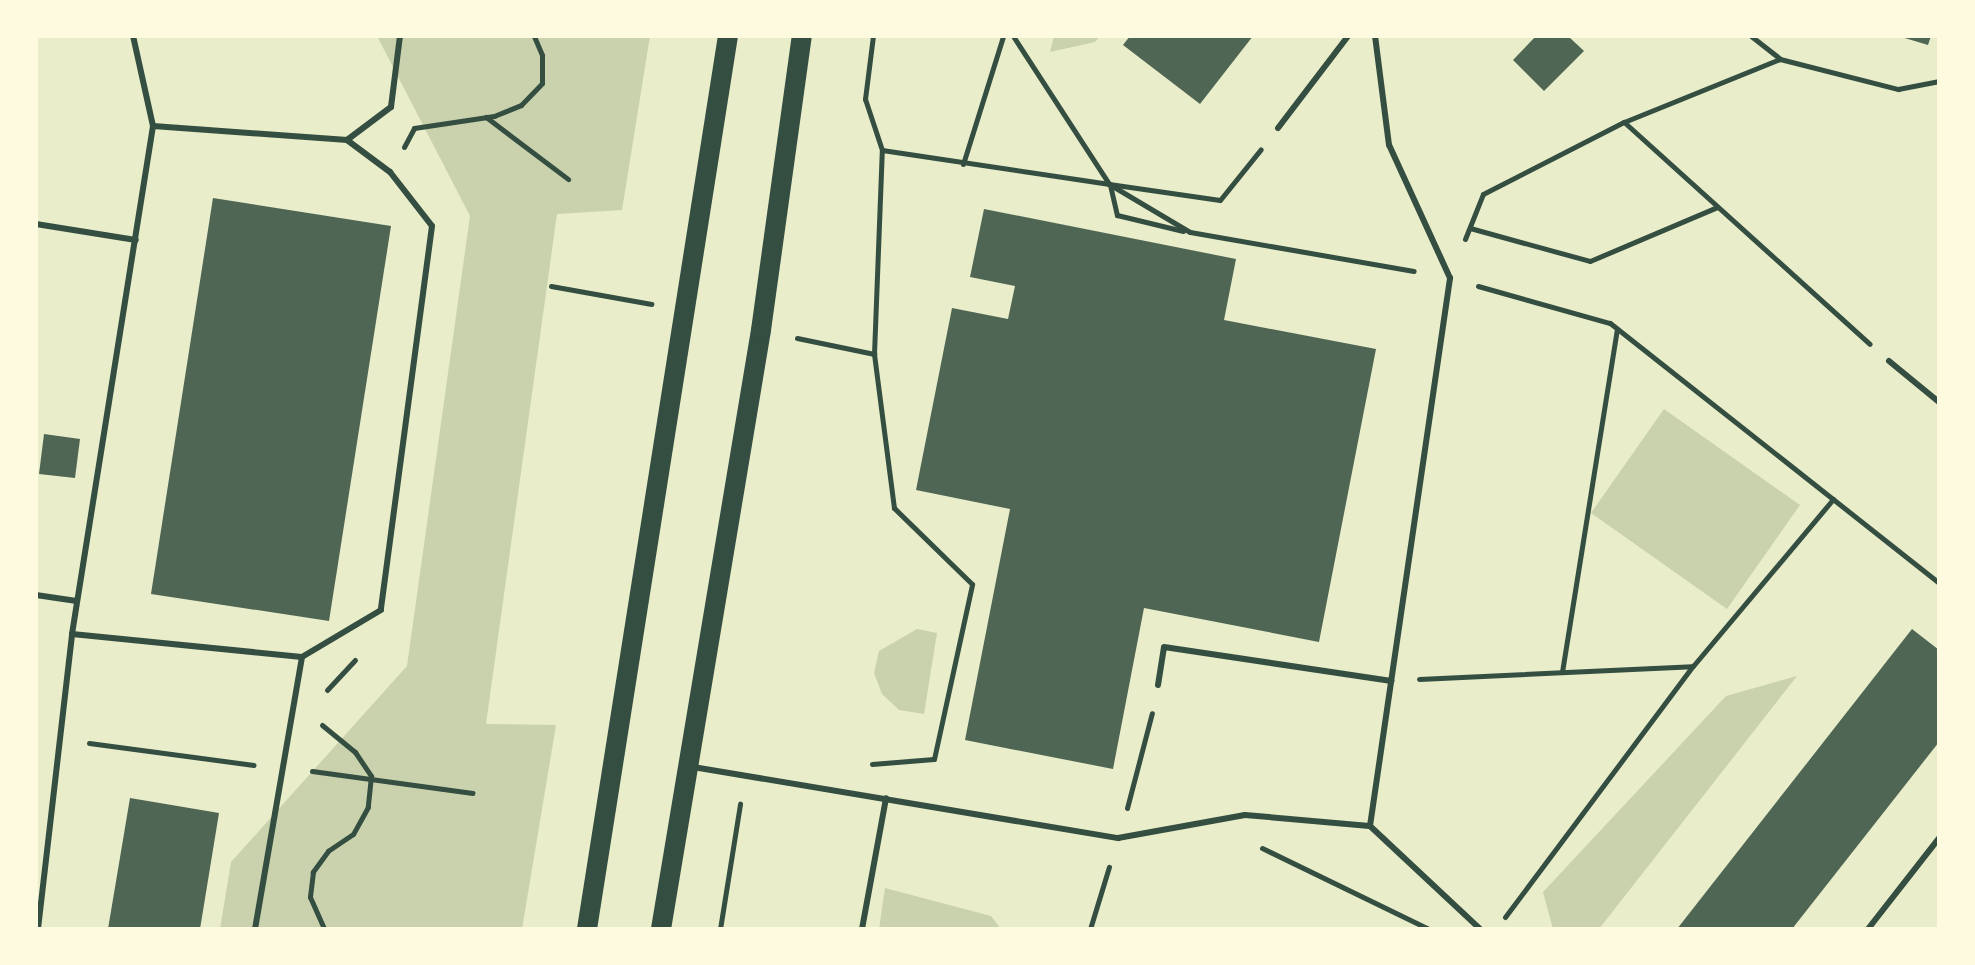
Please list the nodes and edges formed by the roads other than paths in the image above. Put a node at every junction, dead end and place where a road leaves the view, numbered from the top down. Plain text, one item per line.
1 (133, 36) edge
2 (400, 36) edge
3 (728, 36) edge
4 (802, 36) edge
5 (1348, 36) edge
6 (1375, 36) edge
7 (153, 126) junction
8 (1278, 128) road end
9 (347, 140) junction
10 (36, 224) edge
11 (136, 240) junction
12 (1889, 361) road end
13 (1939, 402) edge
14 (36, 595) edge
15 (77, 601) junction
16 (72, 634) junction
17 (302, 657) junction
18 (1391, 681) junction
19 (1158, 685) road end
20 (685, 766) junction
21 (886, 798) junction
22 (1370, 826) junction
23 (1939, 838) edge
24 (36, 869) edge
25 (47, 871) junction
26 (38, 929) edge
27 (255, 929) edge
28 (587, 929) edge
29 (661, 929) edge
30 (862, 929) edge
31 (1480, 929) edge
32 (1868, 929) edge

1 - 7 lane
2 - 9 lane
3 - 28 main road
4 - 20 main road
5 - 8 lane
6 - 18 lane
7 - 9 lane
7 - 11 lane
9 - 17 lane
10 - 11 lane
11 - 15 lane
12 - 13 lane
14 - 15 lane
15 - 16 lane
16 - 17 lane
16 - 25 lane
17 - 27 lane
18 - 19 lane
18 - 22 lane
20 - 21 lane
20 - 29 main road
21 - 22 lane
21 - 30 lane
22 - 31 lane
23 - 32 lane
24 - 25 lane
25 - 26 lane

